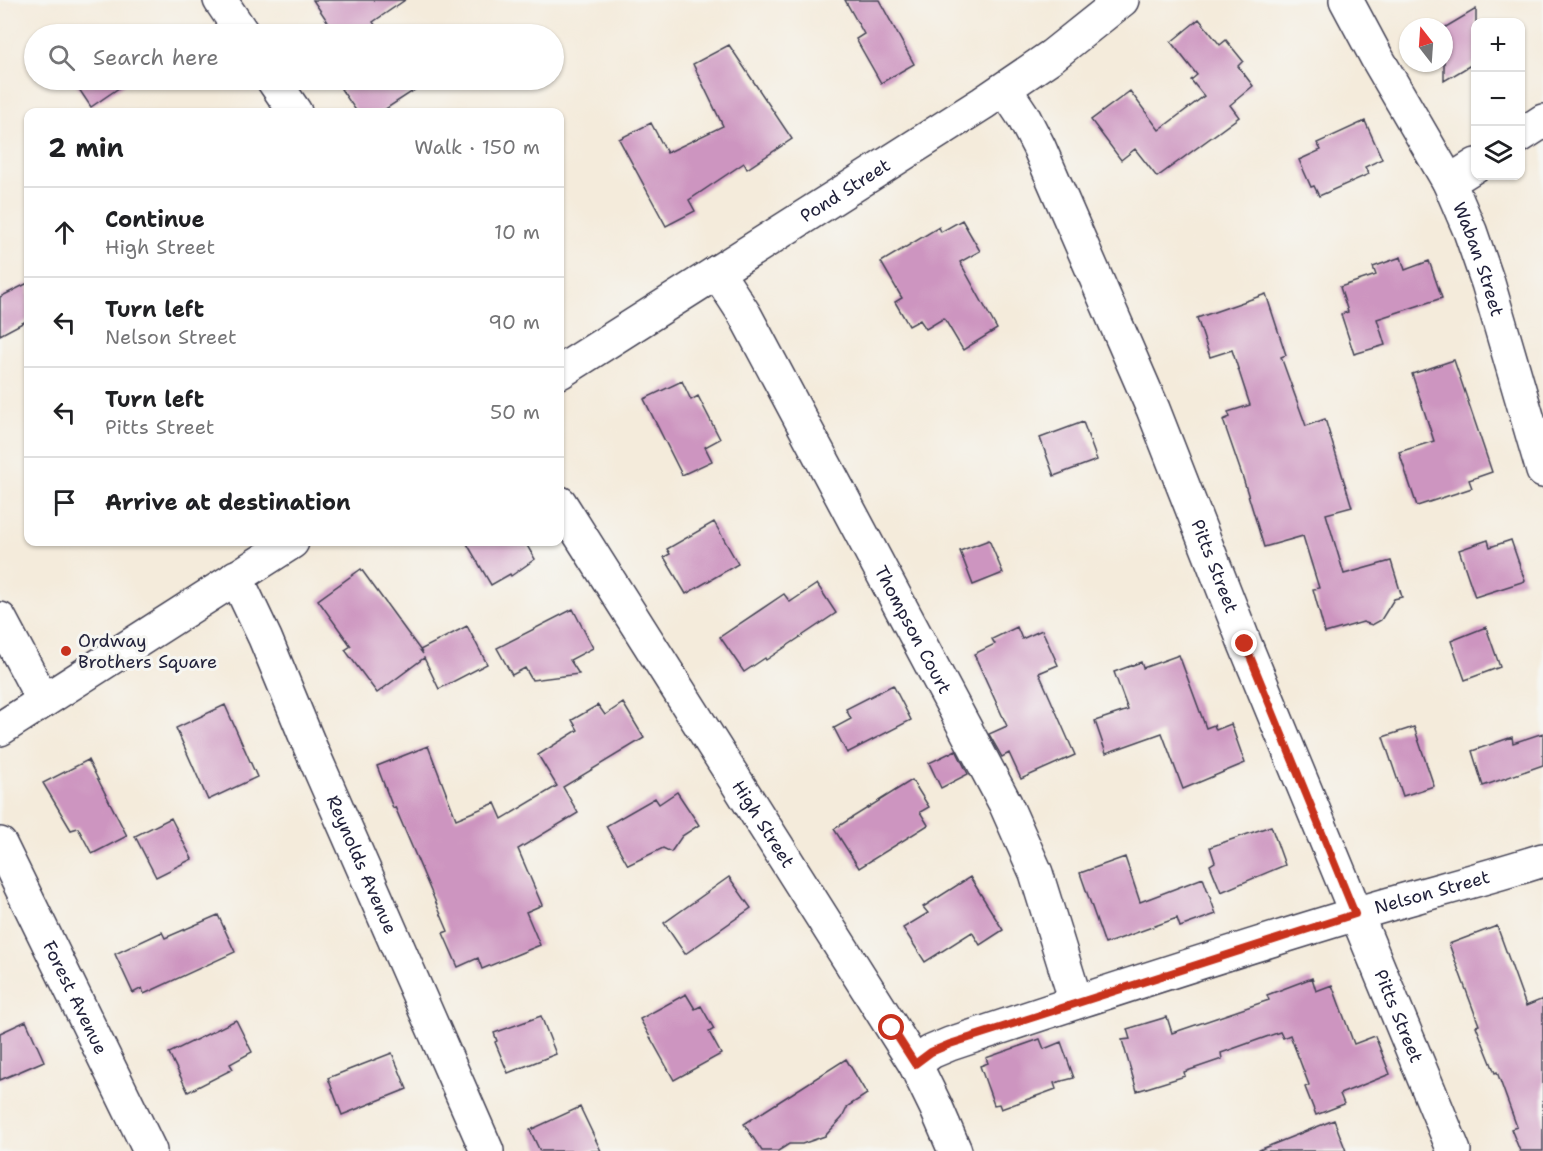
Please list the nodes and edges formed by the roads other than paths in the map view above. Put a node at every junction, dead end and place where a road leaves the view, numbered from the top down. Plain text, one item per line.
1 (220, 0) edge
2 (1122, 0) edge
3 (1346, 0) edge
4 (236, 24) edge
5 (1005, 88) junction
6 (280, 90) edge
7 (292, 108) edge
8 (1543, 121) edge
9 (1525, 133) edge
10 (1462, 174) edge
11 (717, 272) junction
12 (564, 369) edge
13 (1543, 471) edge
14 (564, 509) edge
15 (286, 546) edge
16 (236, 577) junction
17 (0, 619) edge
18 (43, 700) junction
19 (0, 729) edge
20 (0, 844) edge
21 (1543, 860) edge
22 (1355, 914) junction
23 (1076, 1002) junction
24 (915, 1064) junction
25 (150, 1151) edge
26 (487, 1151) edge
27 (955, 1151) edge
28 (1454, 1151) edge

1 - 4 street
2 - 5 street, Pond Street
3 - 10 street, Waban Street
5 - 11 street, Pond Street
5 - 22 street, Pitts Street
6 - 7 street
8 - 9 street
10 - 13 street, Waban Street
11 - 12 street, Pond Street
11 - 23 street, Thompson Court
14 - 24 street, High Street
15 - 16 street
16 - 18 street
16 - 26 street, Reynolds Avenue
17 - 18 street
18 - 19 street
20 - 25 street, Forest Avenue
21 - 22 street, Nelson Street
22 - 23 street, Nelson Street
22 - 28 street, Pitts Street
23 - 24 street, Nelson Street
24 - 27 street, High Street

